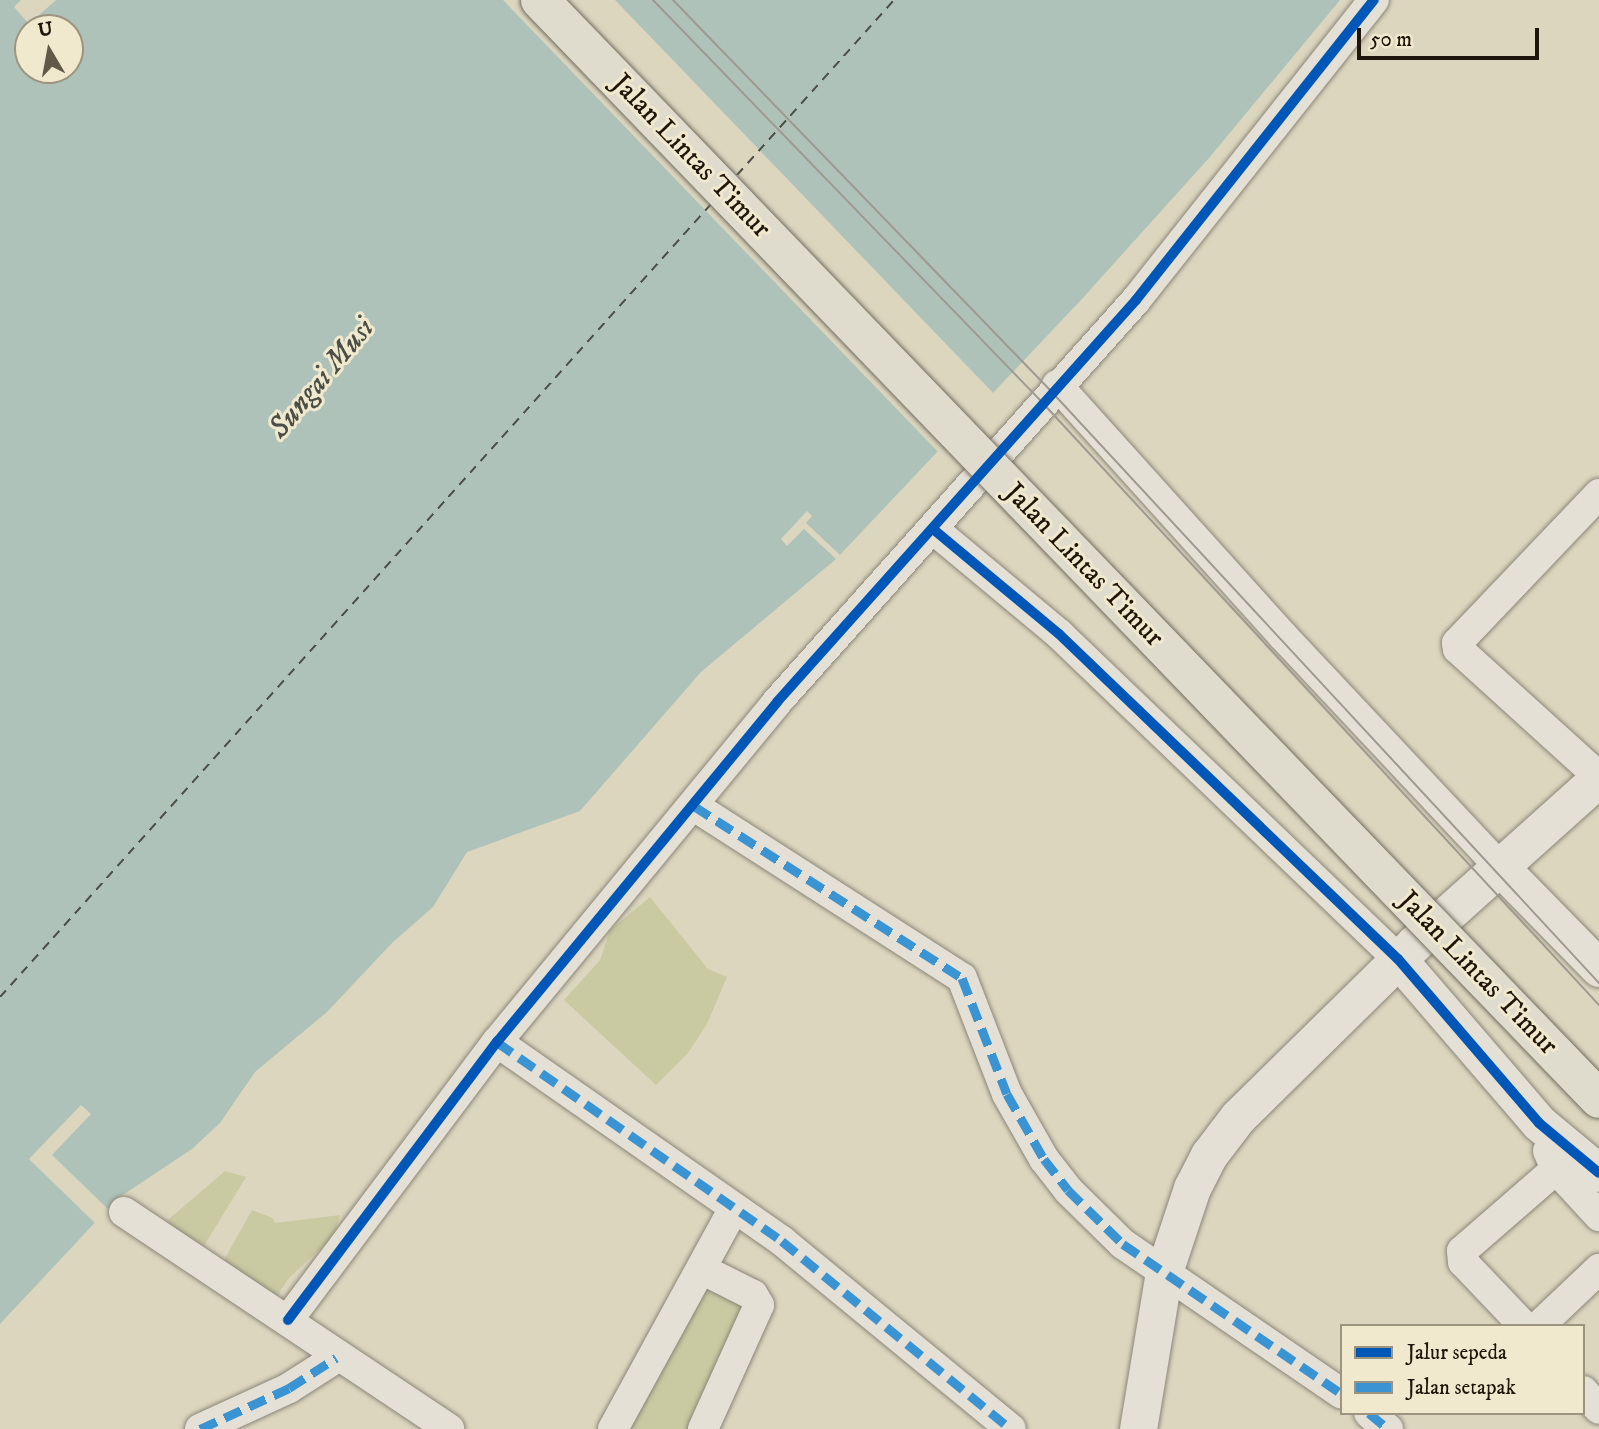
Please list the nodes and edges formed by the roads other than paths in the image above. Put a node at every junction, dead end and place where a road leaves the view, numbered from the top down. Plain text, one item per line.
1 (540, 0) edge
2 (578, 0) edge
3 (1371, 4) edge
4 (1057, 385) junction
5 (1599, 494) edge
6 (933, 530) junction
7 (1599, 778) edge
8 (694, 806) junction
9 (1499, 866) junction
10 (1398, 960) junction
11 (1599, 968) edge
12 (497, 1042) junction
13 (1599, 1060) edge
14 (1599, 1099) edge
15 (1577, 1164) edge
16 (734, 1208) junction
17 (124, 1212) dead end
18 (1599, 1216) edge
19 (1599, 1269) edge
20 (703, 1270) junction
21 (1164, 1272) junction
22 (288, 1320) dead end
23 (1522, 1324) edge
24 (1541, 1324) edge
25 (336, 1358) junction
26 (1340, 1393) edge
27 (1585, 1393) edge
28 (1599, 1409) edge
29 (200, 1429) edge
30 (449, 1429) edge
31 (613, 1429) edge
32 (703, 1429) edge
33 (1011, 1429) edge
34 (1138, 1429) edge

1 - 14 highway, Jalan Lintas Timur, bridge
2 - 13 highway, Jalan Lintas Timur
3 - 4 street
4 - 6 street
4 - 9 street
5 - 7 street
6 - 8 street
6 - 10 street
7 - 9 street
8 - 12 street
8 - 21 street
9 - 10 street
9 - 11 street
10 - 15 street
10 - 21 street
12 - 16 street
12 - 22 street
15 - 18 street
15 - 23 street
16 - 20 street
16 - 33 street
17 - 25 street
19 - 24 street
20 - 31 street
20 - 32 street
21 - 26 street
21 - 34 street
25 - 29 street
25 - 30 street
27 - 28 street

